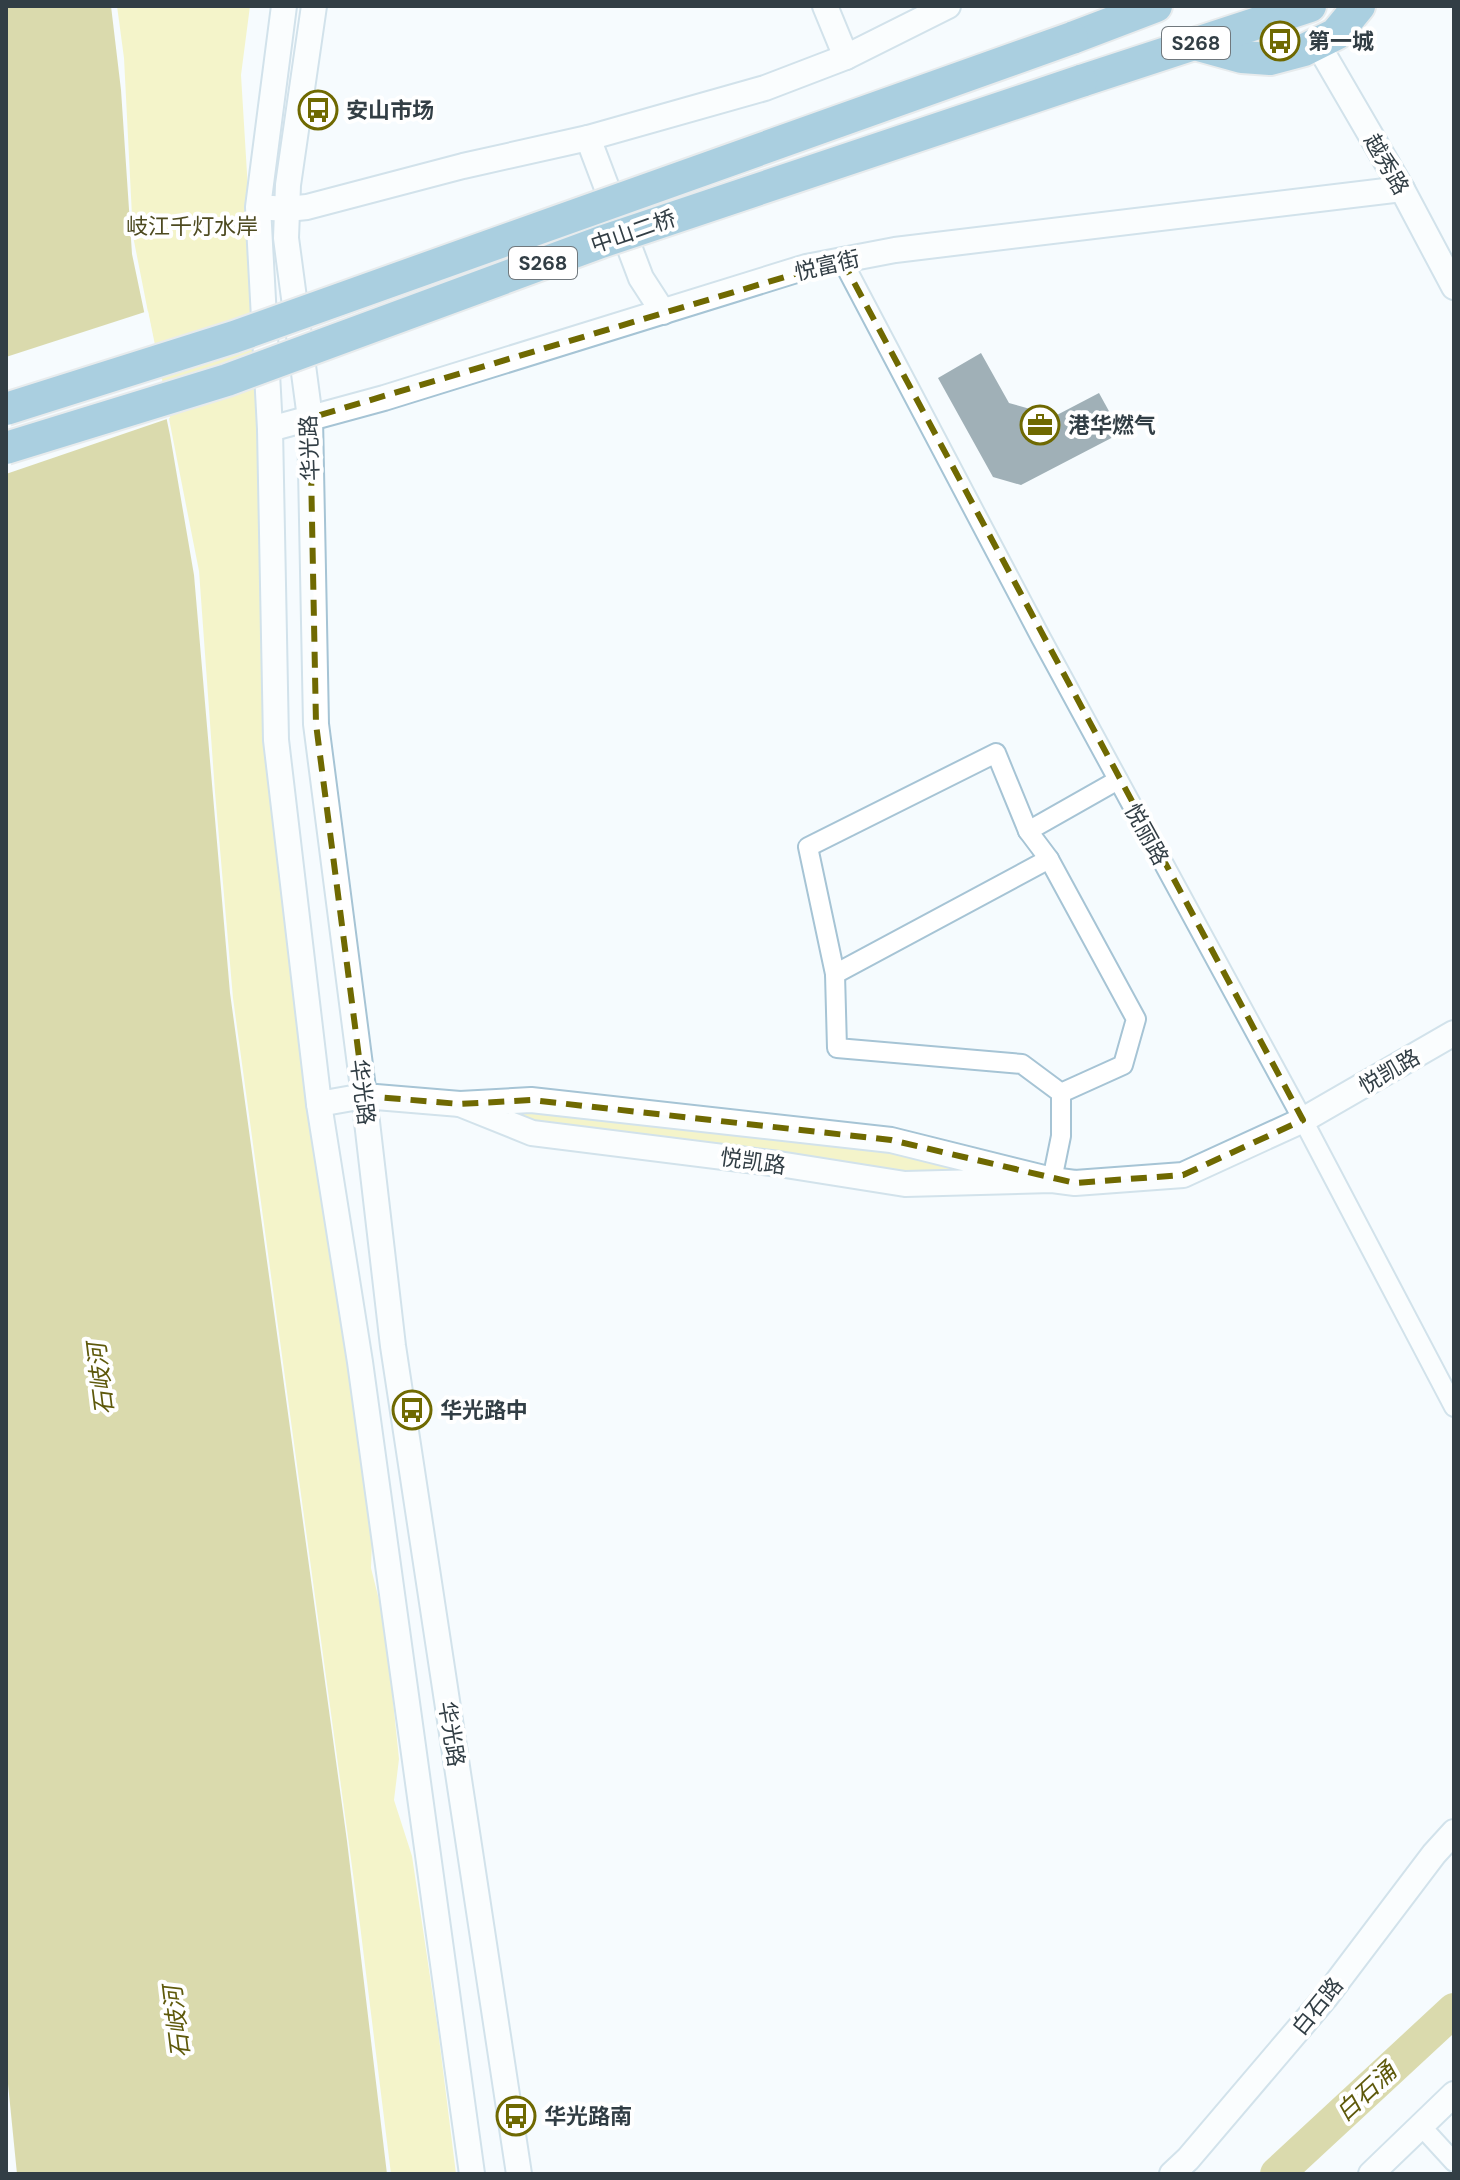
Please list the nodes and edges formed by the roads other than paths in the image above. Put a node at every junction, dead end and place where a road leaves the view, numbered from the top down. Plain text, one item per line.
1 (284, 6) edge
2 (314, 6) edge
3 (825, 6) edge
4 (948, 6) edge
5 (1112, 6) edge
6 (1156, 6) edge
7 (1310, 6) edge
8 (1359, 6) edge
9 (1072, 38) junction
10 (1317, 43) junction
11 (1195, 44) junction
12 (846, 57) junction
13 (588, 138) junction
14 (1402, 189) junction
15 (258, 207) junction
16 (287, 209) junction
17 (842, 260) junction
18 (1454, 287) edge
19 (663, 312) junction
20 (6, 409) edge
21 (310, 418) junction
22 (270, 429) junction
23 (6, 448) edge
24 (1118, 780) junction
25 (1028, 831) junction
26 (1049, 859) junction
27 (835, 974) junction
28 (1454, 1033) edge
29 (1061, 1093) junction
30 (364, 1096) junction
31 (319, 1104) junction
32 (460, 1104) junction
33 (1303, 1120) junction
34 (1052, 1180) junction
35 (1454, 1407) edge
36 (1454, 1832) edge
37 (1454, 2094) edge
38 (1421, 2126) junction
39 (1454, 2162) edge
40 (472, 2174) edge
41 (519, 2174) edge
42 (1172, 2174) edge
43 (1371, 2174) edge

1 - 15 main road, 华光路
2 - 16 main road, 华光路
3 - 12 main road
4 - 12 main road
5 - 9 highway
6 - 9 highway, S268
7 - 11 highway, S268
8 - 10 highway
9 - 20 highway, 中山二桥 / S268, bridge
10 - 11 highway
10 - 14 main road, 越秀路
11 - 23 highway, 中山二桥 / S268, bridge
12 - 13 main road
13 - 16 main road
13 - 19 main road
14 - 17 main road, 悦富街
14 - 18 main road, 越秀路
15 - 16 main road
15 - 22 main road, 华光路
16 - 21 main road, 华光路
17 - 19 main road, 悦富街
17 - 24 street, 悦丽路
19 - 21 main road, 悦富街
21 - 22 main road, 悦富街
21 - 30 main road, 华光路
22 - 31 main road, 华光路
24 - 25 street
24 - 33 street, 悦丽路
25 - 26 street
25 - 27 street
26 - 27 street
26 - 29 street
27 - 29 street
28 - 33 main road, 悦凯路
29 - 34 street
30 - 31 main road, 悦凯路
30 - 32 main road, 悦凯路
30 - 41 main road, 华光路
31 - 40 main road, 华光路
32 - 34 main road, 悦凯路
32 - 34 main road, 悦凯路
33 - 34 main road, 悦凯路
33 - 35 street, 悦丽路
36 - 42 main road, 白石路
37 - 38 main road
38 - 39 street
38 - 43 main road

